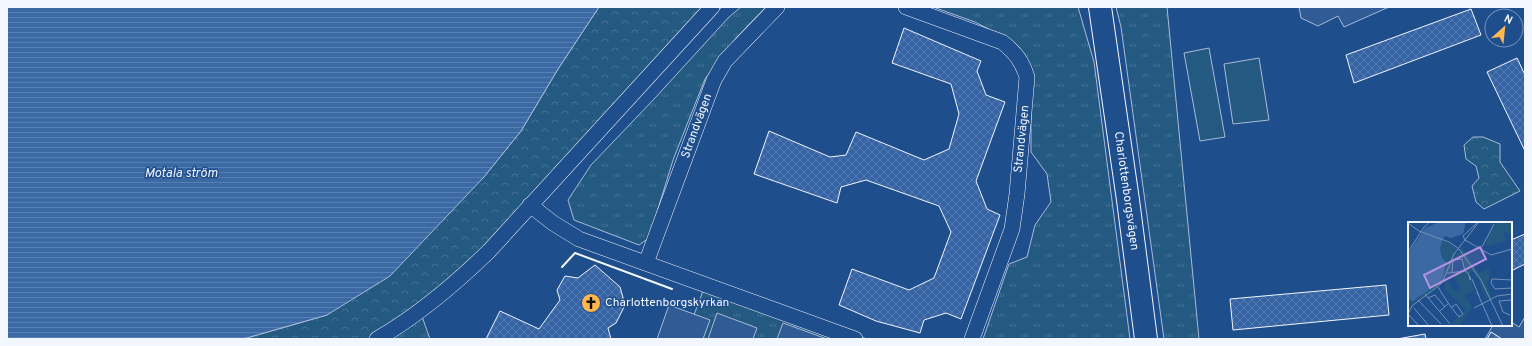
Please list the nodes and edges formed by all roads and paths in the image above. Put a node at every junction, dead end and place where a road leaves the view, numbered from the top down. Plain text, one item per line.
1 (712, 7) edge
2 (777, 7) edge
3 (906, 7) edge
4 (1092, 7) edge
5 (1100, 7) edge
6 (1104, 43) junction
7 (530, 205) junction
8 (646, 263) junction
9 (378, 339) edge
10 (855, 339) edge
11 (972, 339) edge
12 (1146, 339) edge

1 - 7 street
2 - 8 street, Strandvägen
3 - 11 street, Strandvägen
4 - 6 main road, Charlottenborgsvägen
5 - 6 main road, Charlottenborgsvägen
6 - 12 main road, Charlottenborgsvägen
7 - 8 street
7 - 9 street
8 - 10 street

